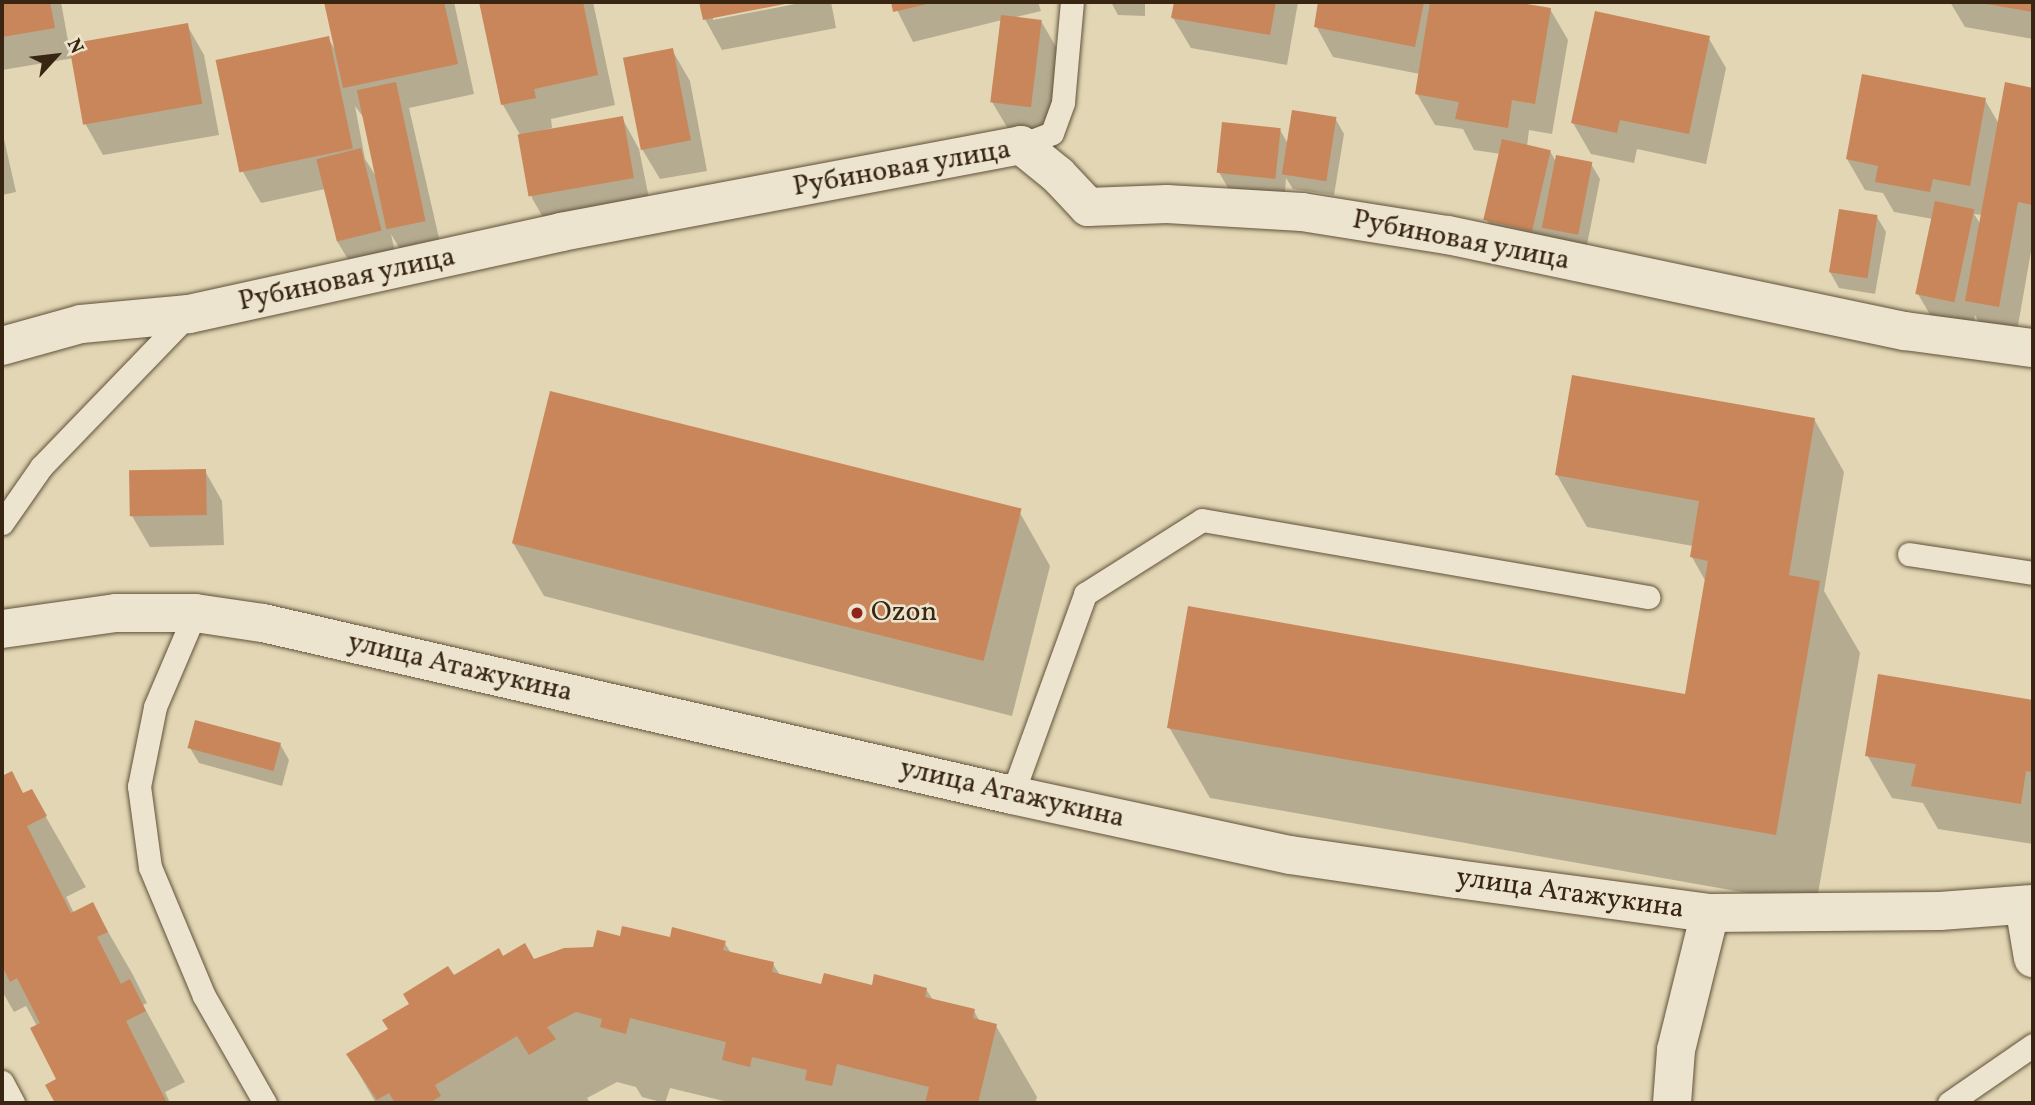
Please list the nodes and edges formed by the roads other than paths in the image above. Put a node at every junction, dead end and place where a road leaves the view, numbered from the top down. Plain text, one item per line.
1 (1072, 2) edge
2 (1021, 145) junction
3 (189, 314) junction
4 (2, 345) edge
5 (2033, 348) edge
6 (2, 523) edge
7 (1909, 554) dead end
8 (2033, 573) edge
9 (1648, 597) dead end
10 (195, 613) junction
11 (2, 629) edge
12 (1012, 795) junction
13 (2029, 905) edge
14 (1710, 913) junction
15 (2033, 958) edge
16 (2033, 1045) edge
17 (2, 1082) edge
18 (13, 1103) edge
19 (265, 1103) edge
20 (1672, 1103) edge
21 (1949, 1103) edge

1 - 2 lane
2 - 3 street, Рубиновая улица
2 - 5 street, Рубиновая улица
3 - 4 street, Рубиновая улица
3 - 6 lane
7 - 8 lane
9 - 12 lane
10 - 11 street, улица Атажукина
10 - 12 street, улица Атажукина
10 - 19 lane
12 - 14 street, улица Атажукина
13 - 14 street, улица Атажукина
13 - 15 street
14 - 20 street
16 - 21 lane
17 - 18 lane

